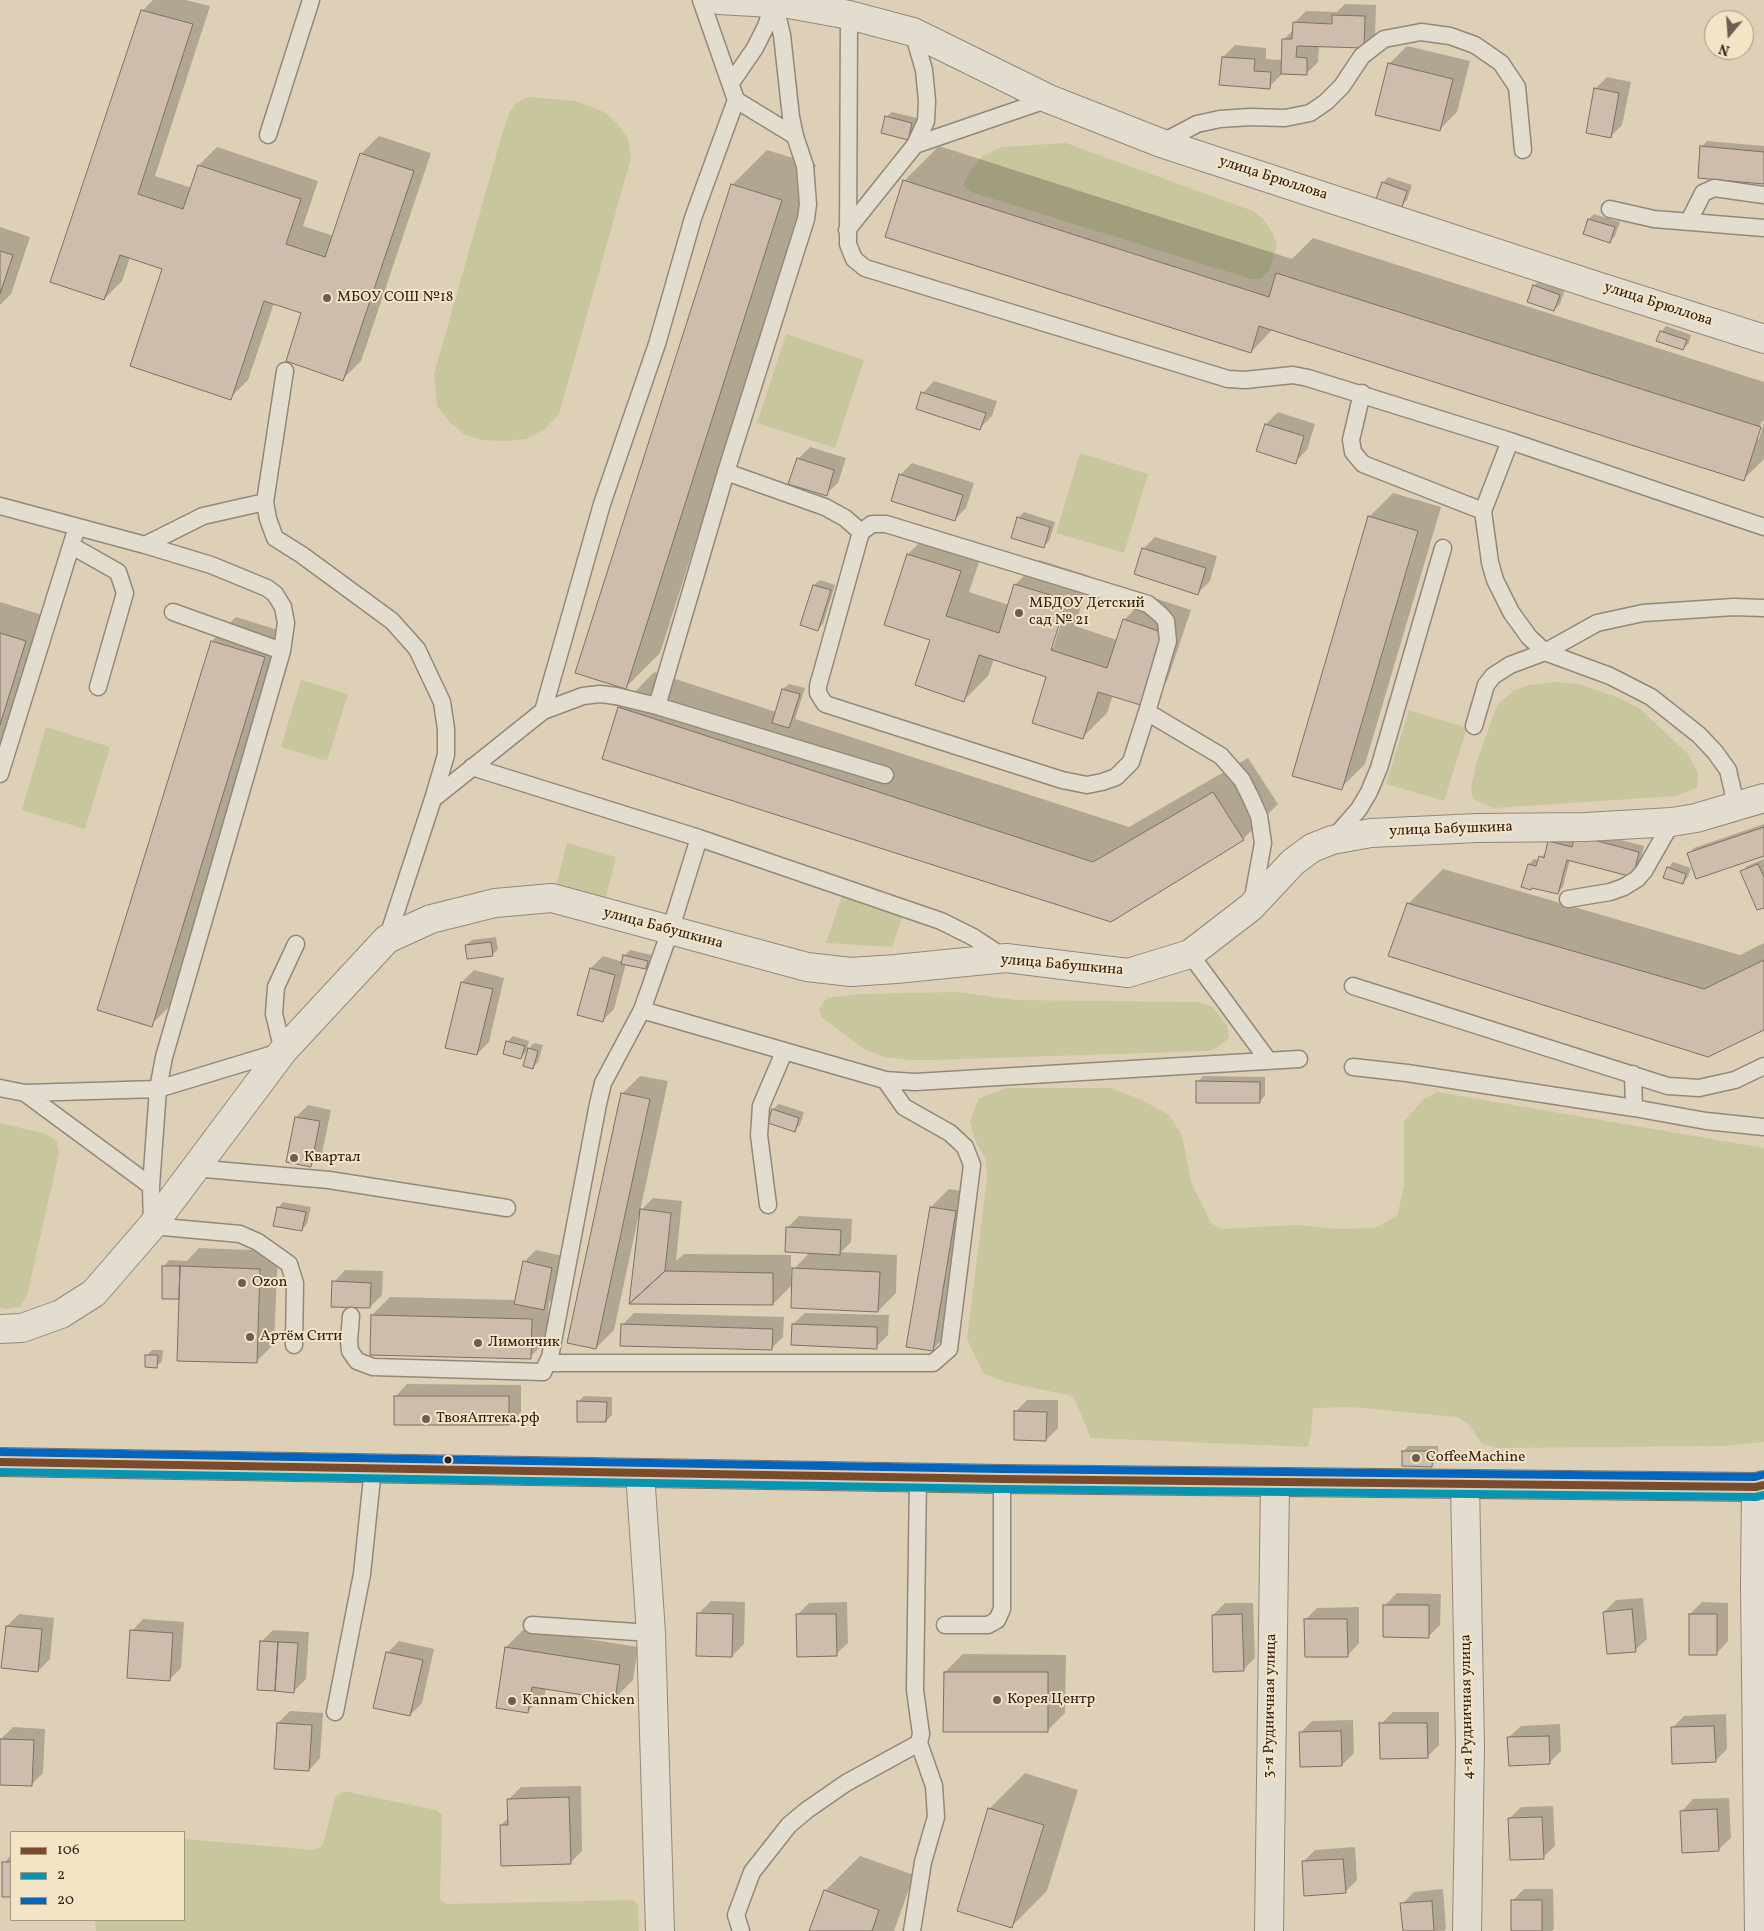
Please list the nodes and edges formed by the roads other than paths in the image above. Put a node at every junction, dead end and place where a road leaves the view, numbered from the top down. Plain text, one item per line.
1 (311, 0) edge
2 (701, 0) edge
3 (719, 0) edge
4 (785, 2) edge
5 (849, 15) junction
6 (913, 32) junction
7 (731, 83) junction
8 (736, 100) junction
9 (1049, 100) junction
10 (268, 135) dead end
11 (795, 136) junction
12 (1161, 143) junction
13 (916, 145) junction
14 (1524, 150) dead end
15 (1764, 195) edge
16 (1610, 209) dead end
17 (1689, 221) junction
18 (1764, 228) edge
19 (847, 230) junction
20 (1764, 339) edge
21 (285, 371) dead end
22 (1362, 393) junction
23 (1510, 441) junction
24 (726, 472) junction
25 (265, 502) junction
26 (0, 506) edge
27 (1483, 511) junction
28 (77, 527) junction
29 (1764, 527) edge
30 (861, 532) junction
31 (145, 545) junction
32 (72, 546) junction
33 (1443, 548) dead end
34 (1764, 608) edge
35 (173, 612) dead end
36 (282, 651) junction
37 (1545, 652) junction
38 (98, 687) dead end
39 (657, 706) junction
40 (543, 711) junction
41 (1146, 712) junction
42 (1474, 726) dead end
43 (472, 768) junction
44 (0, 774) edge
45 (885, 775) dead end
46 (1764, 798) edge
47 (433, 799) junction
48 (1736, 805) junction
49 (1672, 822) junction
50 (699, 838) junction
51 (1332, 840) junction
52 (1568, 899) dead end
53 (1251, 907) junction
54 (670, 931) junction
55 (387, 939) junction
56 (296, 944) dead end
57 (1190, 954) junction
58 (1006, 958) junction
59 (1353, 986) dead end
60 (642, 1010) junction
61 (283, 1051) junction
62 (784, 1052) junction
63 (1299, 1059) dead end
64 (1268, 1060) junction
65 (1764, 1066) edge
66 (1353, 1067) dead end
67 (1633, 1074) junction
68 (884, 1080) junction
69 (0, 1088) edge
70 (158, 1089) junction
71 (25, 1092) junction
72 (1634, 1108) junction
73 (1764, 1127) edge
74 (194, 1168) junction
75 (151, 1186) junction
76 (768, 1204) dead end
77 (507, 1208) dead end
78 (152, 1226) junction
79 (350, 1316) dead end
80 (0, 1329) edge
81 (294, 1345) dead end
82 (547, 1363) junction
83 (0, 1462) edge
84 (373, 1468) junction
85 (640, 1473) junction
86 (918, 1477) junction
87 (1002, 1479) junction
88 (1275, 1482) junction
89 (1459, 1483) junction
90 (1760, 1486) edge
91 (532, 1625) dead end
92 (945, 1625) dead end
93 (651, 1633) junction
94 (335, 1712) dead end
95 (919, 1743) junction
96 (660, 1931) edge
97 (741, 1931) edge
98 (912, 1931) edge
99 (1269, 1931) edge
100 (1467, 1931) edge
101 (1759, 1931) edge

1 - 10 lane
2 - 7 lane
3 - 4 street, улица Брюллова
4 - 5 street, улица Брюллова
4 - 7 lane
4 - 11 lane
5 - 6 street, улица Брюллова
5 - 19 lane
6 - 9 street, улица Брюллова
6 - 13 lane
7 - 8 lane
8 - 11 lane
8 - 40 lane
9 - 12 street, улица Брюллова
9 - 13 lane
11 - 24 lane
12 - 14 lane
12 - 20 street, улица Брюллова
13 - 19 lane
15 - 17 lane
16 - 17 lane
17 - 18 lane
19 - 22 lane
21 - 25 lane
22 - 23 lane
22 - 27 lane
23 - 27 lane
23 - 29 lane
24 - 30 lane
24 - 39 lane
25 - 31 lane
25 - 47 lane
26 - 28 lane
27 - 37 lane
28 - 31 lane
28 - 32 lane
30 - 41 lane
30 - 41 lane
31 - 36 lane
32 - 38 lane
32 - 44 lane
33 - 51 lane
34 - 37 lane
35 - 36 lane
36 - 70 lane
37 - 42 lane
37 - 48 lane
39 - 40 lane
39 - 45 lane
40 - 43 lane
41 - 53 lane
43 - 47 lane
43 - 50 lane
46 - 48 street, улица Бабушкина
47 - 55 lane
48 - 49 street, улица Бабушкина
49 - 51 street, улица Бабушкина
49 - 52 lane
50 - 54 lane
50 - 58 lane
51 - 53 street, улица Бабушкина
53 - 57 street, улица Бабушкина
54 - 55 street, улица Бабушкина
54 - 58 street, улица Бабушкина
54 - 60 lane
55 - 61 street
56 - 61 lane
57 - 58 street, улица Бабушкина
57 - 64 lane
59 - 67 lane
60 - 62 lane
60 - 82 lane
61 - 70 lane
61 - 74 street
62 - 68 lane
62 - 76 lane
63 - 64 lane
64 - 68 lane
65 - 67 lane
66 - 72 lane
67 - 72 lane
68 - 82 lane
69 - 71 lane
70 - 71 lane
70 - 75 lane
71 - 75 lane
72 - 73 lane
74 - 77 lane
74 - 78 street
75 - 78 lane
78 - 80 street
78 - 81 lane
79 - 82 lane
83 - 84 main road
84 - 85 main road
84 - 94 lane
85 - 86 main road
85 - 93 street
86 - 87 main road
86 - 95 lane
87 - 88 main road
87 - 92 lane
88 - 89 main road
88 - 99 street, 3-я Рудничная улица
89 - 90 main road
89 - 100 street, 4-я Рудничная улица
90 - 101 street
91 - 93 lane
93 - 96 street
95 - 97 lane
95 - 98 lane

